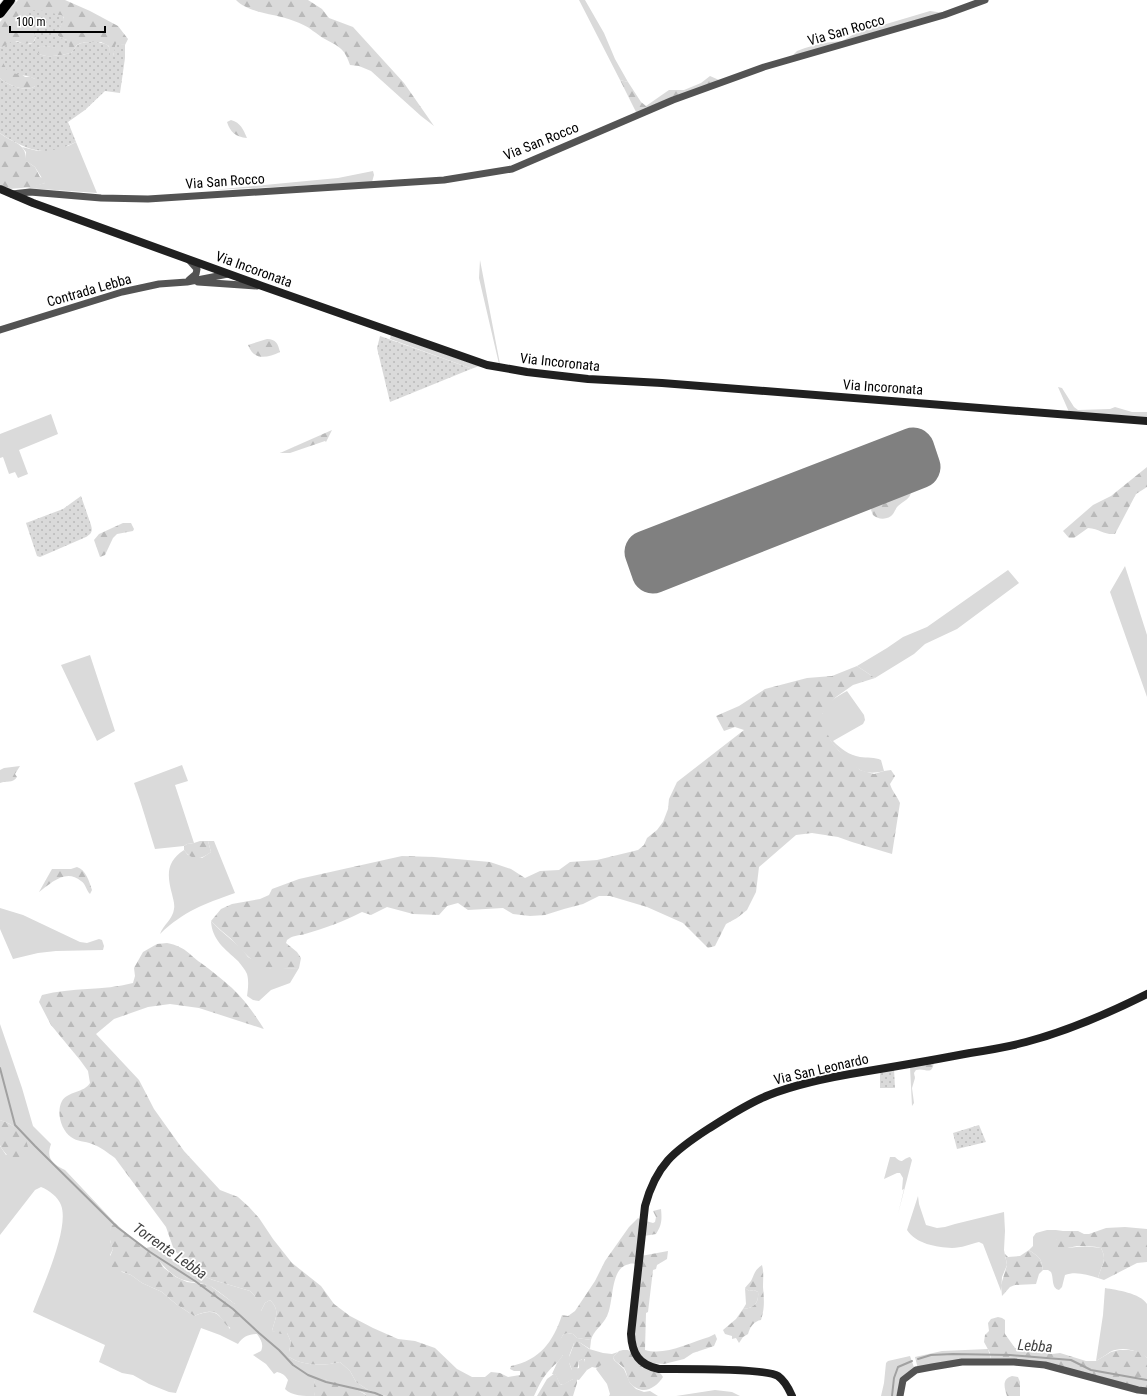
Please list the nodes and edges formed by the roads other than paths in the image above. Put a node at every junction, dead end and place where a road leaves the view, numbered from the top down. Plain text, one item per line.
1 (10, 0) edge
2 (985, 0) edge
3 (0, 13) edge
4 (0, 189) edge
5 (12, 194) junction
6 (190, 260) junction
7 (228, 274) junction
8 (187, 282) junction
9 (212, 283) junction
10 (262, 286) junction
11 (0, 330) edge
12 (1147, 421) edge
13 (1147, 994) edge
14 (1147, 1391) edge
15 (792, 1396) edge
16 (900, 1396) edge

1 - 3 main road
2 - 5 street, Via San Rocco
4 - 5 main road, Via Incoronata
5 - 6 main road, Via Incoronata
6 - 7 main road, Via Incoronata
6 - 8 street
7 - 8 street
7 - 9 street
7 - 10 main road, Via Incoronata
8 - 9 street
8 - 11 street, Contrada Lebba
9 - 10 street
10 - 12 main road, Via Incoronata
13 - 15 main road, Via San Leonardo
14 - 16 street

